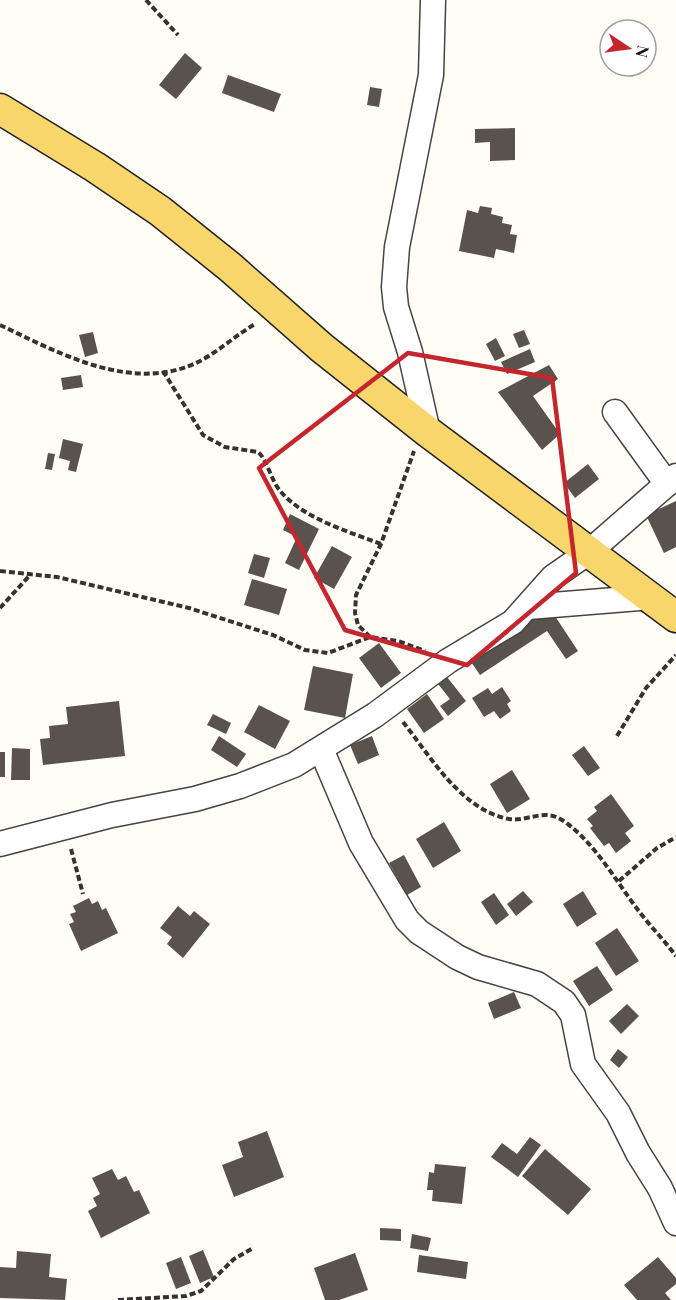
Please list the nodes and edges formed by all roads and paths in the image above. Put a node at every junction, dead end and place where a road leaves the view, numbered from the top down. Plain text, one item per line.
1 (146, 0) edge
2 (433, 0) edge
3 (178, 35) dead end
4 (0, 109) edge
5 (280, 310) junction
6 (0, 325) edge
7 (163, 371) junction
8 (615, 412) dead end
9 (426, 430) junction
10 (672, 479) edge
11 (381, 544) junction
12 (589, 552) junction
13 (0, 571) edge
14 (31, 574) junction
15 (652, 597) junction
16 (528, 607) junction
17 (0, 608) edge
18 (676, 617) edge
19 (370, 637) junction
20 (676, 655) edge
21 (448, 661) junction
22 (390, 705) junction
23 (617, 736) dead end
24 (321, 749) junction
25 (65, 828) junction
26 (676, 837) edge
27 (0, 844) edge
28 (619, 881) junction
29 (83, 894) dead end
30 (676, 956) edge
31 (676, 1223) edge
32 (253, 1248) dead end
33 (181, 1298) edge
34 (118, 1300) edge

1 - 3 path
2 - 9 street
4 - 5 main road
5 - 7 path
5 - 9 main road
6 - 7 path
7 - 11 path
8 - 10 street
9 - 11 path
9 - 12 main road
10 - 12 street
11 - 19 path
12 - 15 main road
12 - 16 street
13 - 14 path
14 - 17 path
14 - 19 path
15 - 16 street
15 - 18 main road
16 - 21 street
19 - 21 path
20 - 23 path
21 - 22 street
22 - 24 street
22 - 28 path
24 - 25 street
24 - 31 street
25 - 27 street
25 - 29 path
26 - 28 path
28 - 30 path
32 - 33 path
33 - 34 path

